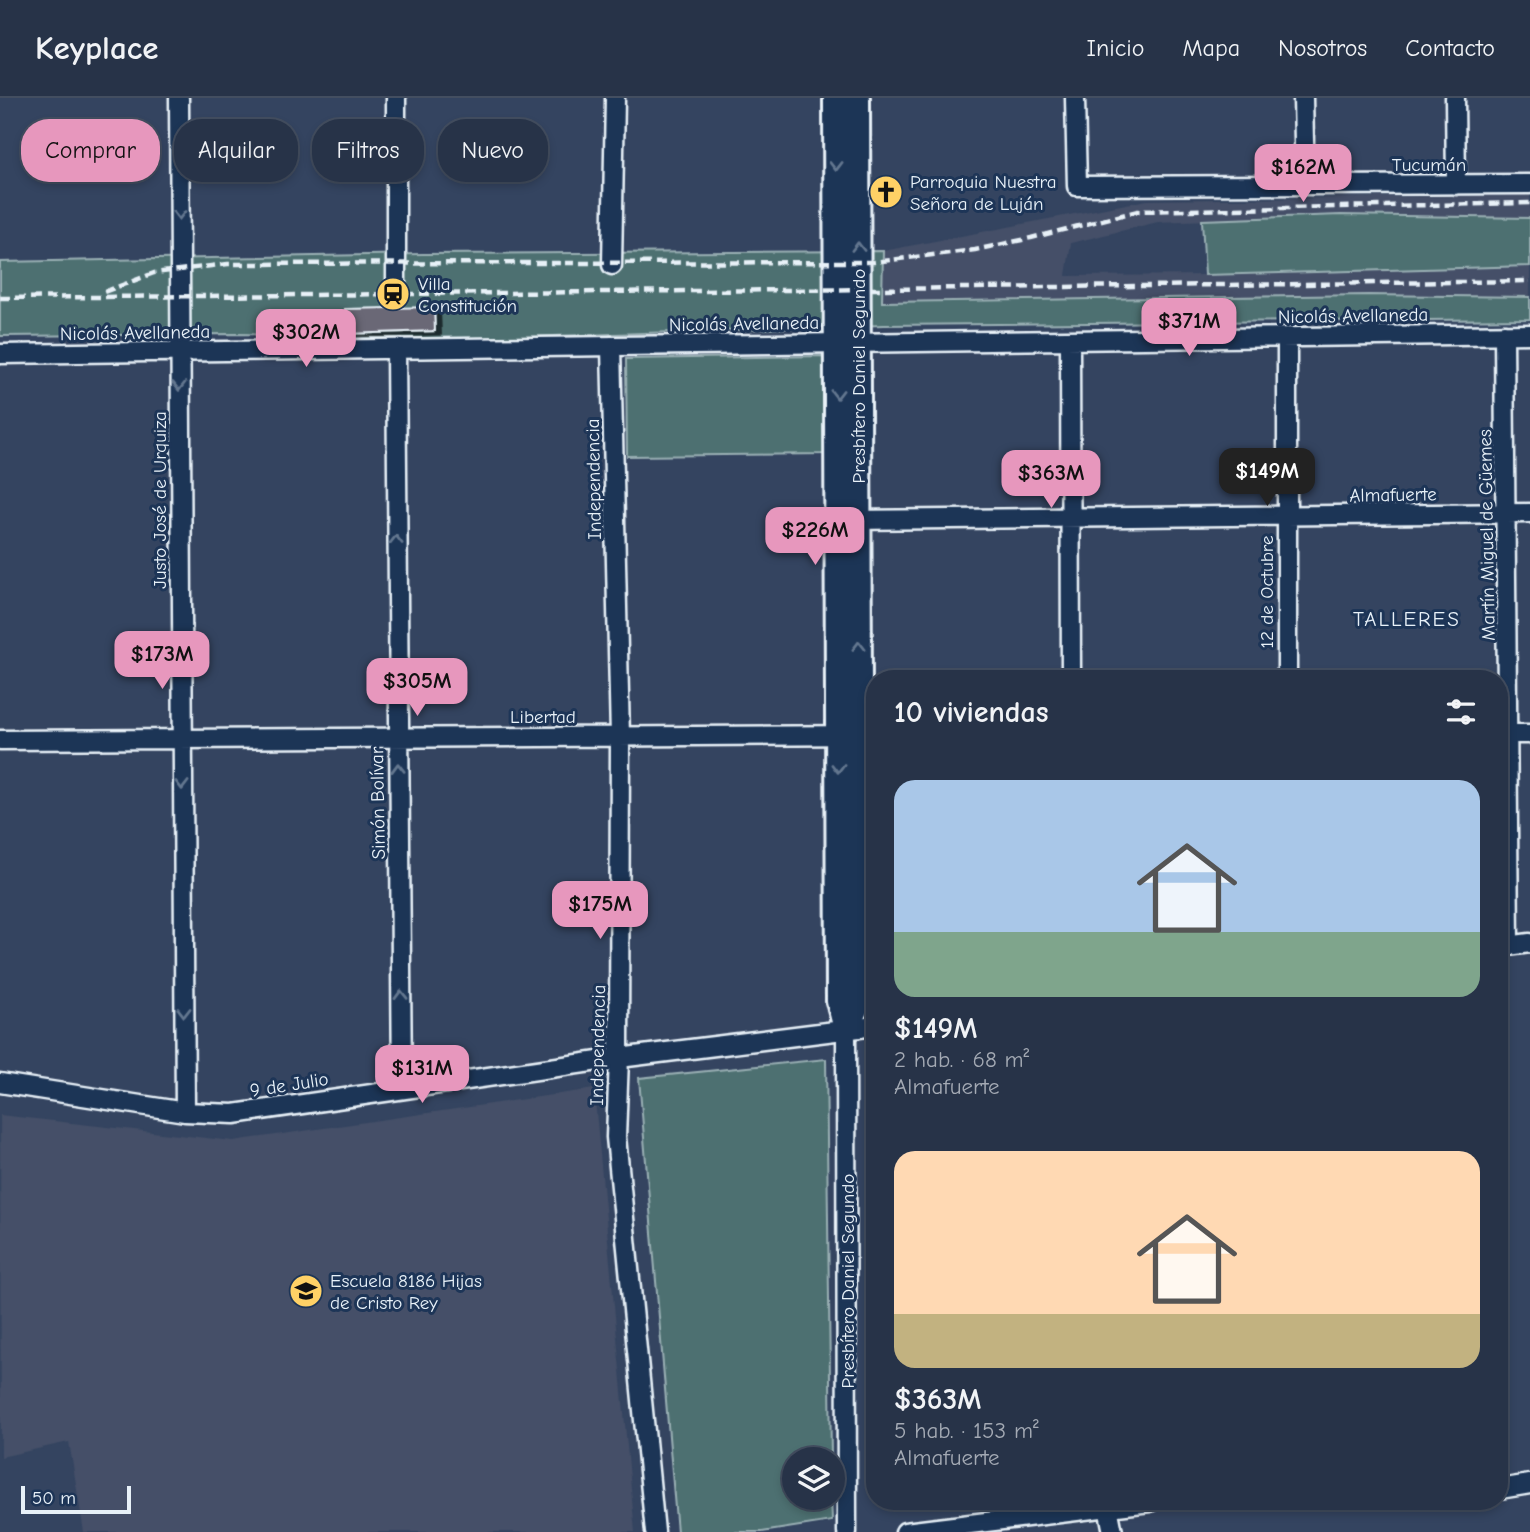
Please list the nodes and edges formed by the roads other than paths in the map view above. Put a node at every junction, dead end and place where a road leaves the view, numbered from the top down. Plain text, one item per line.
1 (179, 98) edge
2 (396, 98) edge
3 (615, 98) edge
4 (836, 98) edge
5 (857, 98) edge
6 (1075, 98) edge
7 (1303, 98) edge
8 (1455, 98) edge
9 (1530, 184) edge
10 (1305, 185) junction
11 (1456, 185) junction
12 (612, 265) dead end
13 (396, 283) dead end
14 (1504, 334) junction
15 (1530, 334) edge
16 (1287, 337) junction
17 (1070, 340) junction
18 (848, 343) junction
19 (611, 346) junction
20 (396, 349) junction
21 (179, 352) junction
22 (0, 354) edge
23 (1507, 513) junction
24 (1530, 513) edge
25 (1070, 517) junction
26 (1286, 517) junction
27 (848, 520) junction
28 (1071, 670) edge
29 (1287, 670) edge
30 (1505, 670) edge
31 (1508, 734) edge
32 (1530, 734) edge
33 (858, 735) edge
34 (397, 737) junction
35 (620, 737) junction
36 (0, 740) edge
37 (182, 740) junction
38 (1530, 943) edge
39 (1508, 946) edge
40 (866, 1027) edge
41 (846, 1029) junction
42 (618, 1058) junction
43 (0, 1083) edge
44 (402, 1088) junction
45 (184, 1112) junction
46 (1530, 1484) edge
47 (1508, 1488) edge
48 (1084, 1510) edge
49 (1109, 1510) edge
50 (655, 1532) edge
51 (847, 1532) edge
52 (905, 1532) edge
53 (1113, 1532) edge

1 -> 21 street, Justo José de Urquiza
2 - 13 street
3 - 12 street
4 -> 18 main road, Presbítero Daniel Segundo
18 -> 5 main road, Presbítero Daniel Segundo
6 - 10 street, Tucumán
7 - 10 street
8 - 11 street
9 - 11 street, Tucumán
10 - 11 street, Tucumán
14 - 15 street, Nicolás Avellaneda
14 - 16 street, Nicolás Avellaneda
14 - 23 street, Martín Miguel de Güemes
16 - 17 street, Nicolás Avellaneda
16 - 26 street, 12 de Octubre
17 - 18 street, Nicolás Avellaneda
17 - 25 street
18 - 19 street, Nicolás Avellaneda
18 - 27 main road, Presbítero Daniel Segundo
19 - 20 street, Nicolás Avellaneda
19 - 35 street, Independencia
20 - 21 street, Nicolás Avellaneda
34 -> 20 street, Simón Bolívar
21 - 22 street, Nicolás Avellaneda
21 -> 37 street, Justo José de Urquiza
23 - 24 street, Almafuerte
23 - 26 street, Almafuerte
23 - 30 street, Martín Miguel de Güemes
25 - 26 street, Almafuerte
25 - 27 street, Almafuerte
25 - 28 street
26 - 29 street, 12 de Octubre
27 - 33 main road, Presbítero Daniel Segundo
31 - 32 street
33 - 35 street, Libertad
33 - 41 main road, Presbítero Daniel Segundo
34 - 35 street, Libertad
34 - 37 street, Libertad
44 -> 34 street, Simón Bolívar
35 - 42 street, Independencia
36 - 37 street, Libertad
37 -> 45 street, Justo José de Urquiza
38 - 39 street
40 - 41 street, 9 de Julio
41 - 42 street, 9 de Julio
41 - 51 street, Presbítero Daniel Segundo
42 - 44 street, 9 de Julio
42 - 50 street, Independencia
43 - 45 street, 9 de Julio
44 - 45 street, 9 de Julio
46 - 47 street
48 - 52 street
49 - 53 street

